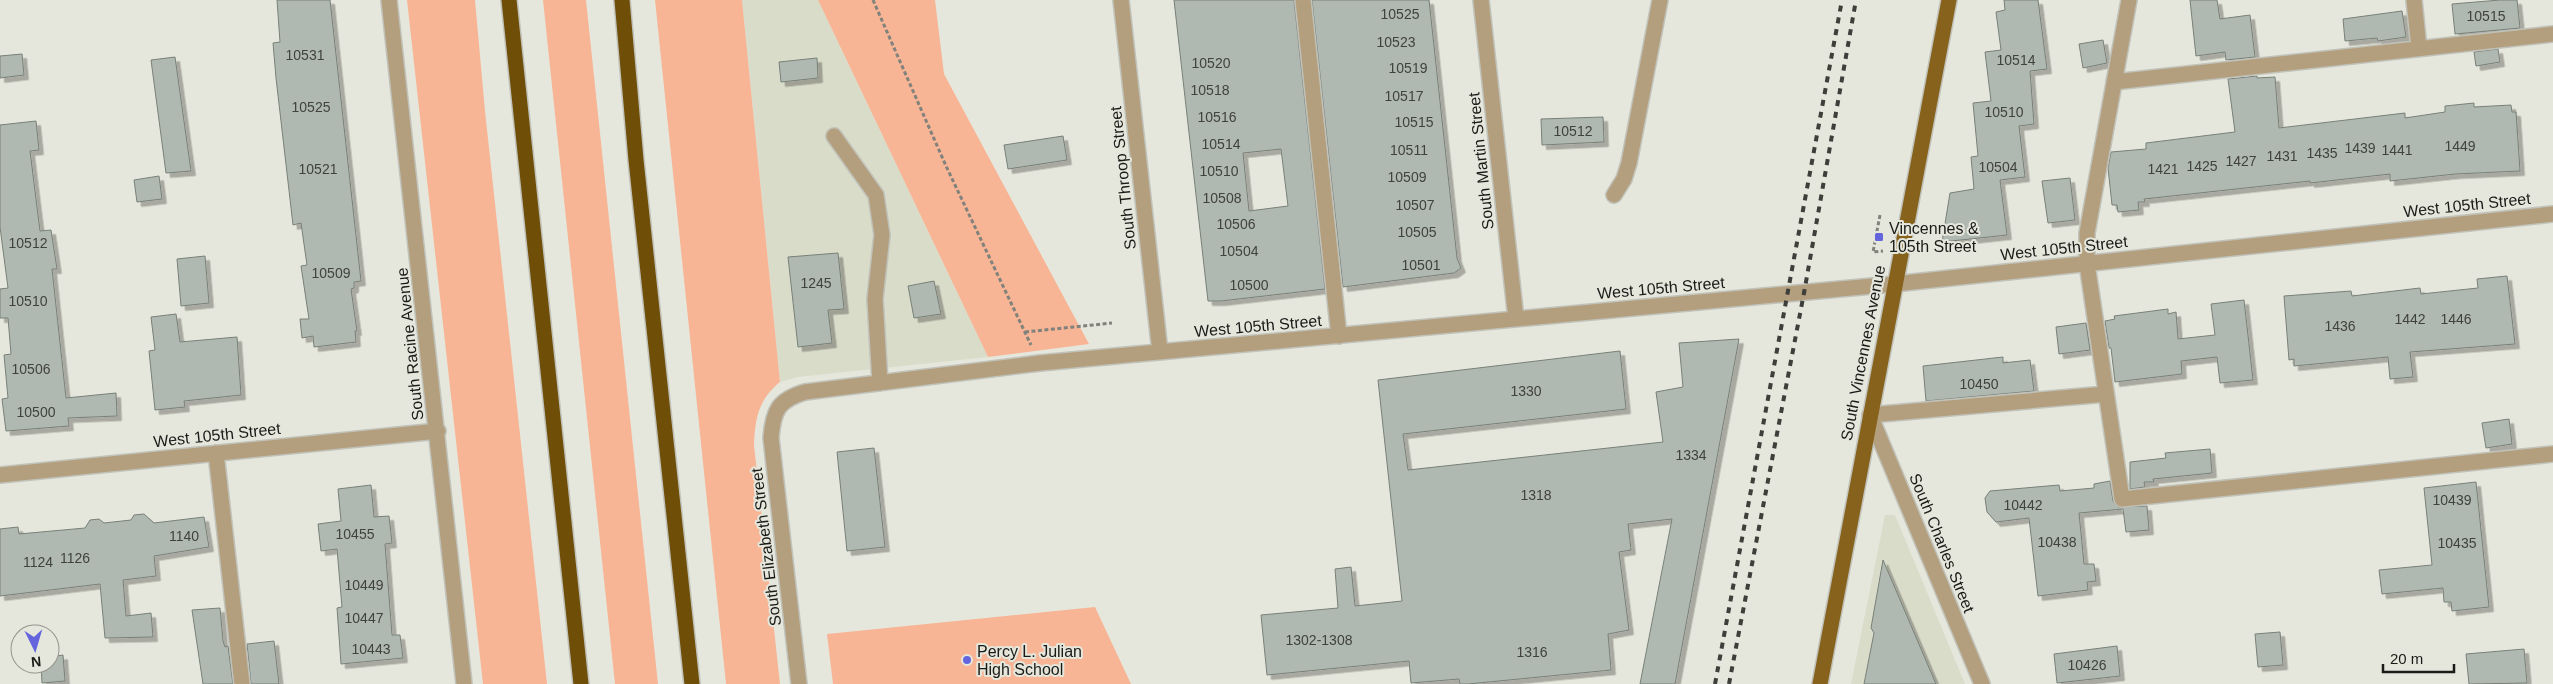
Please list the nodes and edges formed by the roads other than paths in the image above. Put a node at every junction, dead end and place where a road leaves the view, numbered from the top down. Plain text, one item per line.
1 (389, 0) edge
2 (509, 0) edge
3 (622, 0) edge
4 (1121, 0) edge
5 (1303, 0) edge
6 (1481, 0) edge
7 (1660, 0) edge
8 (1949, 0) edge
9 (2129, 0) edge
10 (2414, 0) edge
11 (2553, 34) edge
12 (2419, 48) junction
13 (2114, 82) junction
14 (834, 136) dead end
15 (1614, 195) dead end
16 (2553, 214) edge
17 (2087, 264) junction
18 (1894, 284) junction
19 (1516, 319) junction
20 (1338, 336) junction
21 (1160, 352) junction
22 (880, 383) junction
23 (2106, 394) junction
24 (778, 408) joint
25 (1870, 415) junction
26 (438, 431) junction
27 (216, 453) junction
28 (2553, 454) edge
29 (0, 475) edge
30 (242, 684) edge
31 (464, 684) edge
32 (581, 684) edge
33 (692, 684) edge
34 (799, 684) edge
35 (1820, 684) edge
36 (1982, 684) edge

1 - 26 street, South Racine Avenue
2 - 32 highway
3 - 33 highway
4 - 21 street, South Throop Street
5 - 20 street
6 - 19 street, South Martin Street
7 - 15 street
8 - 18 main road, South Vincennes Avenue
9 - 13 street
10 - 12 street
11 - 12 street
12 - 13 street
13 - 17 street
14 - 22 street
16 - 17 street, West 105th Street
17 - 18 street, West 105th Street
17 - 23 street
18 - 19 street, West 105th Street
18 - 25 main road, South Vincennes Avenue
19 - 20 street, West 105th Street
20 - 21 street, West 105th Street
21 - 22 street, West 105th Street
22 - 24 street, West 105th Street
23 - 25 street
23 - 28 street
24 - 34 street, South Elizabeth Street
25 - 35 main road, South Vincennes Avenue
25 - 36 street, South Charles Street
26 - 27 street, West 105th Street
26 - 31 street, South Racine Avenue
27 - 29 street, West 105th Street
27 - 30 street

